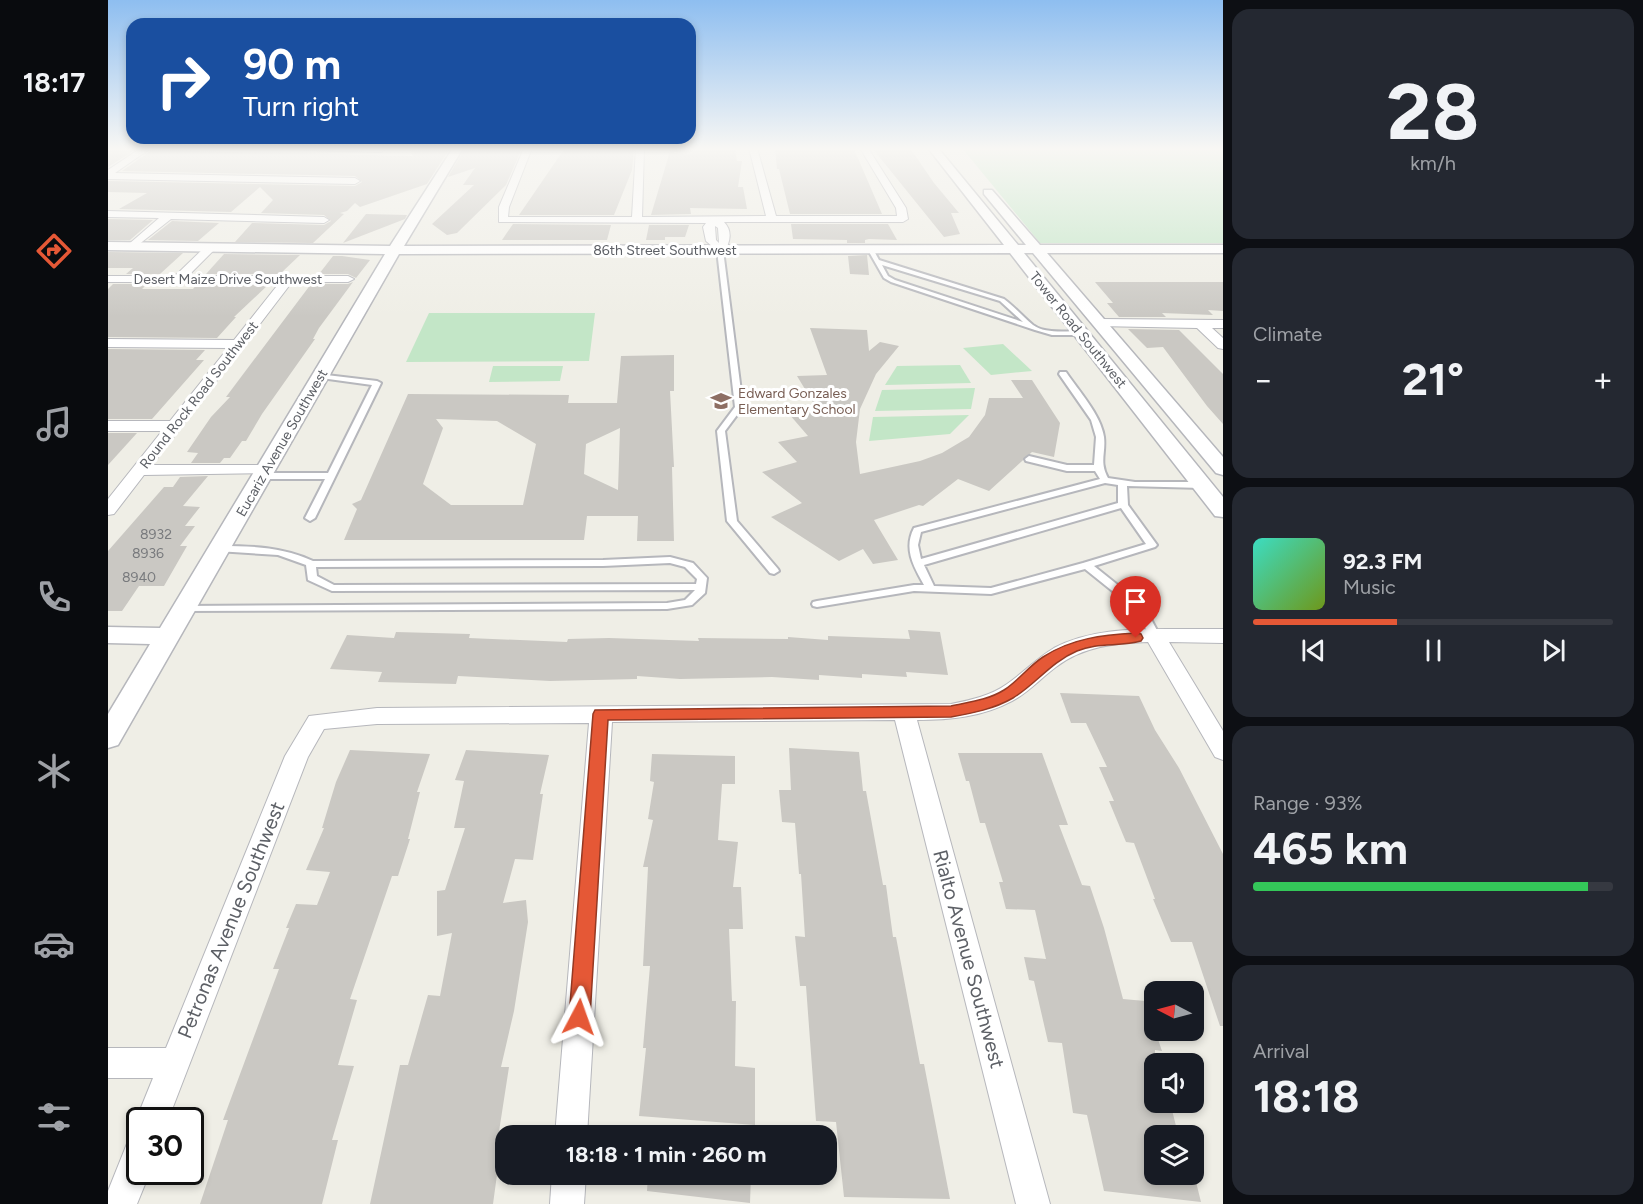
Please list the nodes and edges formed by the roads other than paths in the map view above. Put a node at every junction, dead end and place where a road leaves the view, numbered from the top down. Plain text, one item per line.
1 (423, 204) edge
2 (505, 204) edge
3 (638, 204) edge
4 (768, 204) edge
5 (899, 204) edge
6 (978, 204) edge
7 (998, 204) edge
8 (108, 214) edge
9 (168, 216) junction
10 (324, 220) dead end
11 (637, 220) junction
12 (714, 220) junction
13 (772, 220) junction
14 (108, 246) edge
15 (133, 246) junction
16 (211, 248) junction
17 (1223, 249) edge
18 (394, 250) junction
19 (720, 250) junction
20 (1014, 250) junction
21 (1037, 250) junction
22 (878, 262) junction
23 (108, 279) edge
24 (289, 279) junction
25 (348, 279) dead end
26 (177, 280) junction
27 (1023, 318) junction
28 (1101, 324) junction
29 (1201, 324) junction
30 (1223, 324) edge
31 (1032, 327) junction
32 (1081, 333) junction
33 (108, 344) edge
34 (238, 344) junction
35 (1223, 345) edge
36 (1063, 374) dead end
37 (321, 376) junction
38 (108, 426) edge
39 (174, 426) junction
40 (1029, 459) dead end
41 (1098, 468) junction
42 (1223, 469) edge
43 (139, 470) junction
44 (264, 473) junction
45 (331, 476) junction
46 (1105, 480) junction
47 (1122, 483) junction
48 (1202, 485) junction
49 (1124, 505) junction
50 (108, 510) edge
51 (1223, 511) edge
52 (310, 518) dead end
53 (220, 549) junction
54 (918, 563) junction
55 (311, 564) junction
56 (1088, 565) junction
57 (774, 571) dead end
58 (701, 587) junction
59 (931, 589) junction
60 (816, 604) dead end
61 (184, 609) junction
62 (108, 635) edge
63 (168, 636) junction
64 (1155, 636) junction
65 (1223, 636) edge
66 (904, 713) junction
67 (601, 714) junction
68 (108, 738) edge
69 (1223, 751) edge
70 (108, 1063) edge
71 (174, 1064) junction
72 (157, 1107) edge
73 (572, 1125) edge
74 (127, 1185) edge
75 (568, 1185) edge
76 (120, 1204) edge
77 (567, 1204) edge
78 (1033, 1204) edge

1 - 18 street, Eucariz Avenue Southwest
2 - 11 street
3 - 11 street
4 - 13 street
5 - 13 street
6 - 20 street, Tower Road Southwest
7 - 21 street, Tower Road Southwest
8 - 9 street
9 - 10 street
9 - 15 street
11 - 12 street
12 - 13 street
12 - 19 street
14 - 15 street, 86th Street Southwest
15 - 16 street, 86th Street Southwest
16 - 18 street, 86th Street Southwest
16 - 26 street
17 - 21 street, 86th Street Southwest
18 - 19 street, 86th Street Southwest
18 - 37 street, Eucariz Avenue Southwest
19 - 22 street, 86th Street Southwest
19 - 57 lane
20 - 21 street, 86th Street Southwest
20 - 22 street, 86th Street Southwest
20 - 32 street, Tower Road Southwest
21 - 28 street, Tower Road Southwest
22 - 27 lane
22 - 27 lane
22 - 31 lane
23 - 26 street, Desert Maize Drive Southwest
24 - 25 street, Desert Maize Drive Southwest
24 - 26 street, Desert Maize Drive Southwest
24 - 34 street, Round Rock Road Southwest
27 - 31 lane
28 - 29 street
28 - 42 street, Tower Road Southwest
29 - 30 street
29 - 35 street
31 - 32 lane
32 - 48 street, Tower Road Southwest
33 - 34 street
34 - 39 street, Round Rock Road Southwest
36 - 41 lane
37 - 44 street, Eucariz Avenue Southwest
37 - 45 lane
38 - 39 street
39 - 43 street, Round Rock Road Southwest
40 - 41 lane
41 - 46 lane
43 - 44 street
43 - 50 street, Round Rock Road Southwest
44 - 45 lane
44 - 53 street, Eucariz Avenue Southwest
45 - 52 lane
46 - 47 lane
46 - 54 lane
47 - 48 lane
47 - 49 lane
48 - 51 street, Tower Road Southwest
49 - 54 lane
49 - 56 lane
53 - 55 lane
53 - 61 street, Eucariz Avenue Southwest
54 - 59 lane
55 - 58 lane
55 - 58 lane
56 - 59 lane
56 - 64 lane
58 - 61 lane
59 - 60 lane
61 - 63 street, Eucariz Avenue Southwest
62 - 63 street
63 - 68 street, Eucariz Avenue Southwest
64 - 65 street
64 - 66 street
64 - 69 street
66 - 67 street
66 - 78 street, Rialto Avenue Southwest
67 - 71 street, Petronas Avenue Southwest
67 - 73 street
70 - 71 street
71 - 72 street, Petronas Avenue Southwest
74 - 76 street
75 - 77 street

